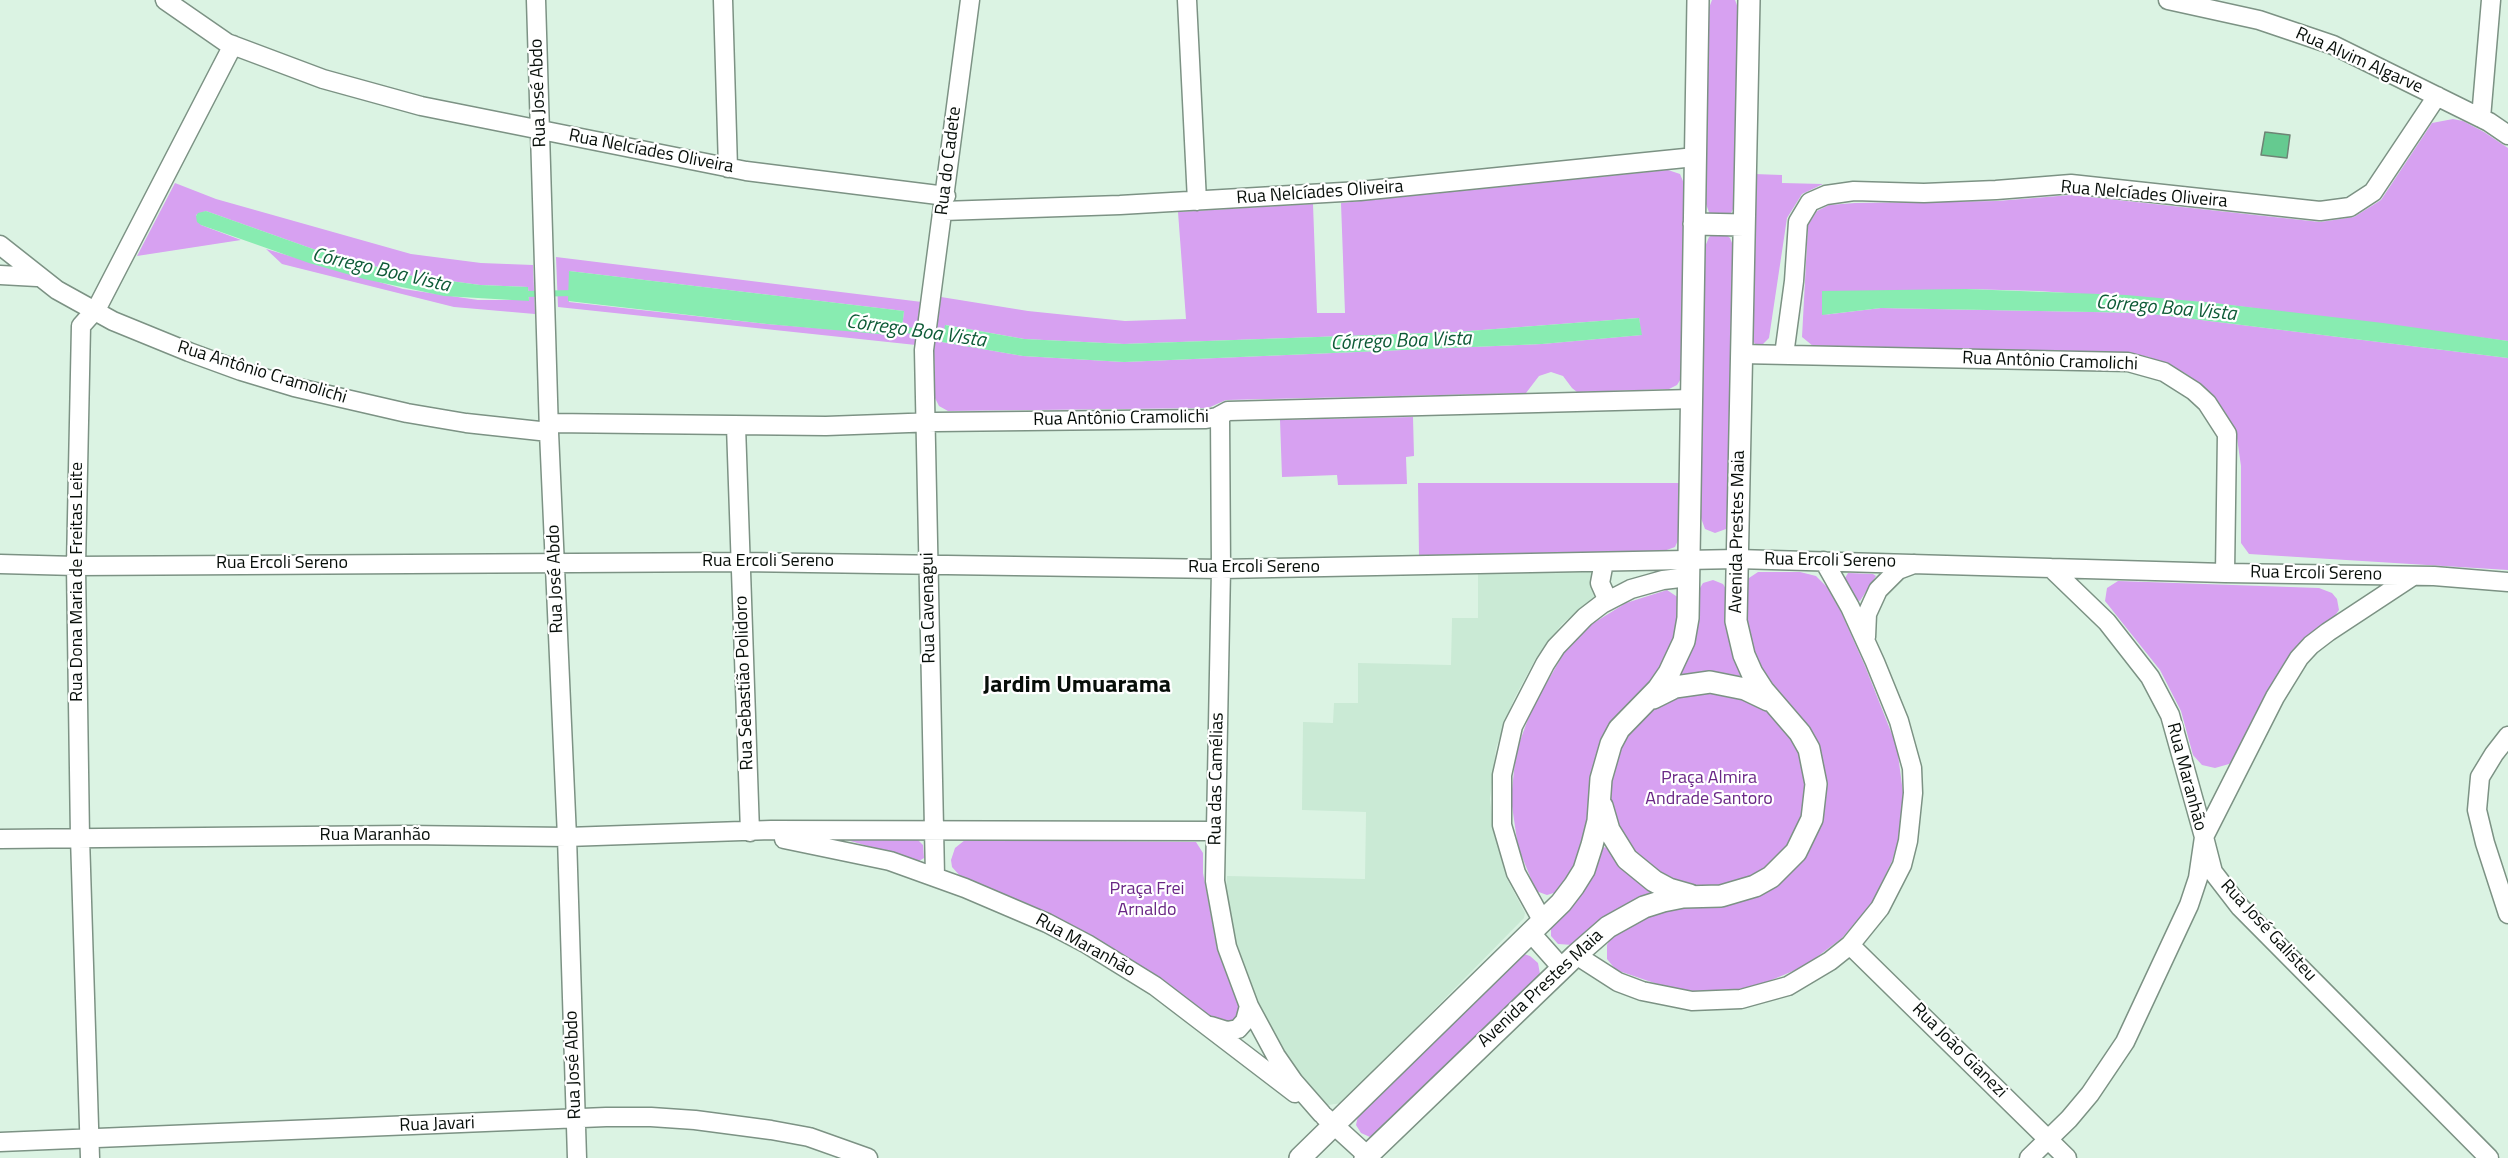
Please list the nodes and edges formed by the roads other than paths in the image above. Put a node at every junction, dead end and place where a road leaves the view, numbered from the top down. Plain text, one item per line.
1 (165, 0) edge
2 (536, 0) edge
3 (723, 0) edge
4 (970, 0) edge
5 (1187, 0) edge
6 (1698, 0) edge
7 (1749, 0) edge
8 (2168, 0) edge
9 (2491, 0) edge
10 (233, 45) junction
11 (2437, 96) junction
12 (2481, 118) junction
13 (540, 130) junction
14 (2508, 135) edge
15 (1695, 157) junction
16 (728, 168) junction
17 (1197, 201) junction
18 (944, 204) junction
19 (1694, 224) junction
20 (1744, 225) junction
21 (0, 245) edge
22 (0, 275) edge
23 (37, 276) junction
24 (96, 309) junction
25 (927, 331) joint
26 (1742, 354) junction
27 (1784, 355) junction
28 (1692, 399) junction
29 (1220, 416) junction
30 (925, 423) junction
31 (736, 426) junction
32 (549, 427) junction
33 (1737, 559) junction
34 (1824, 561) junction
35 (555, 562) junction
36 (741, 562) junction
37 (1605, 562) junction
38 (1918, 563) junction
39 (0, 564) edge
40 (928, 564) junction
41 (76, 566) junction
42 (2051, 568) junction
43 (1221, 569) junction
44 (1689, 569) junction
45 (2225, 573) junction
46 (2412, 576) junction
47 (2508, 582) edge
48 (1608, 601) junction
49 (1869, 650) junction
50 (1644, 703) junction
51 (1774, 704) junction
52 (2508, 736) edge
53 (1601, 796) junction
54 (934, 830) junction
55 (1216, 831) junction
56 (750, 832) junction
57 (80, 837) junction
58 (567, 837) junction
59 (2204, 837) junction
60 (0, 839) edge
61 (935, 876) junction
62 (1700, 896) junction
63 (2508, 914) edge
64 (1536, 926) junction
65 (1850, 945) junction
66 (1569, 961) junction
67 (1249, 1006) junction
68 (1209, 1026) junction
69 (575, 1119) junction
70 (1328, 1120) junction
71 (89, 1139) junction
72 (2049, 1140) junction
73 (0, 1142) edge
74 (1367, 1157) edge
75 (90, 1158) edge
76 (577, 1158) edge
77 (868, 1158) edge
78 (1300, 1158) edge
79 (2029, 1158) edge
80 (2067, 1158) edge
81 (2489, 1158) edge

1 - 10 street, Rua Nelcíades Oliveira
2 - 13 street, Rua José Abdo
3 - 16 street
4 - 18 street, Rua do Cadete
5 - 17 street
6 - 15 street
7 - 20 street, Avenida Prestes Maia
8 - 11 street, Rua Alvim Algarve
9 - 12 street
10 - 13 street, Rua Nelcíades Oliveira
10 - 24 street, Rua Dona Maria de Freitas Leite
11 - 12 street, Rua Alvim Algarve
11 - 27 street, Rua Nelcíades Oliveira
12 - 14 street, Rua Alvim Algarve
13 - 16 street, Rua Nelcíades Oliveira
13 - 32 street, Rua José Abdo
15 - 17 street, Rua Nelcíades Oliveira
15 - 19 street
16 - 18 street, Rua Nelcíades Oliveira
17 - 18 street, Rua Nelcíades Oliveira
18 - 25 street, Rua do Cadete
19 - 20 street
19 - 28 street
20 - 26 street, Avenida Prestes Maia
21 - 23 street, Rua Antônio Cramolichi
22 - 23 street
23 - 24 street, Rua Antônio Cramolichi
24 - 32 street, Rua Antônio Cramolichi
24 - 41 street, Rua Dona Maria de Freitas Leite
25 - 30 street, Rua Cavenagui
26 - 27 street, Rua Antônio Cramolichi
26 - 33 street, Avenida Prestes Maia
27 - 45 street, Rua Antônio Cramolichi
28 - 29 street, Rua Antônio Cramolichi
28 - 44 street
29 - 30 street, Rua Antônio Cramolichi
29 - 43 street, Rua das Camélias
30 - 31 street, Rua Antônio Cramolichi
30 - 40 street, Rua Cavenagui
31 - 32 street, Rua Antônio Cramolichi
31 - 36 street, Rua Sebastião Polidoro
32 - 35 street, Rua José Abdo
33 - 34 street, Rua Ercoli Sereno
33 - 44 street, Rua Ercoli Sereno
33 - 51 street, Avenida Prestes Maia
34 - 38 street, Rua Ercoli Sereno
34 - 49 street
35 - 36 street, Rua Ercoli Sereno
35 - 41 street, Rua Ercoli Sereno
35 - 58 street, Rua José Abdo
36 - 40 street, Rua Ercoli Sereno
36 - 56 street, Rua Sebastião Polidoro
37 - 43 street, Rua Ercoli Sereno
37 - 44 street, Rua Ercoli Sereno
37 - 48 street
38 - 42 street, Rua Ercoli Sereno
38 - 49 street
39 - 41 street, Rua Ercoli Sereno
40 - 43 street, Rua Ercoli Sereno
40 - 54 street, Rua Cavenagui
41 - 57 street, Rua Dona Maria de Freitas Leite
42 - 45 street, Rua Ercoli Sereno
42 - 59 street, Rua Maranhão
43 - 55 street, Rua das Camélias
44 - 48 street
44 - 50 street
45 - 46 street, Rua Ercoli Sereno
46 - 47 street, Rua Ercoli Sereno
46 - 59 street
48 - 64 street
49 - 65 street
50 - 51 street
50 - 53 street
51 - 62 street, Avenida Prestes Maia
52 - 63 street
53 - 62 street
53 - 64 street
54 - 55 street, Rua Maranhão
54 - 56 street, Rua Maranhão
54 - 61 street, Rua Cavenagui
55 - 67 street, Rua das Camélias
56 - 58 street, Rua Maranhão
56 - 61 street, Rua Maranhão
57 - 58 street, Rua Maranhão
57 - 60 street, Rua Maranhão
57 - 71 street, Rua Dona Maria de Freitas Leite
58 - 69 street, Rua José Abdo
59 - 72 street, Rua Maranhão
59 - 81 street, Rua José Galisteu
61 - 68 street, Rua Maranhão
62 - 66 street, Avenida Prestes Maia
64 - 66 street
64 - 70 street
65 - 66 street
65 - 72 street, Rua João Gianezi
66 - 74 street, Avenida Prestes Maia
67 - 68 street
67 - 70 street, Rua das Camélias
68 - 70 street, Rua Maranhão
69 - 71 street, Rua Javari
69 - 76 street, Rua José Abdo
69 - 77 street, Rua Javari
70 - 74 street, Rua Maranhão
70 - 78 street
71 - 73 street, Rua Javari
71 - 75 street, Rua Dona Maria de Freitas Leite
72 - 79 street, Rua Maranhão
72 - 80 street, Rua João Gianezi

